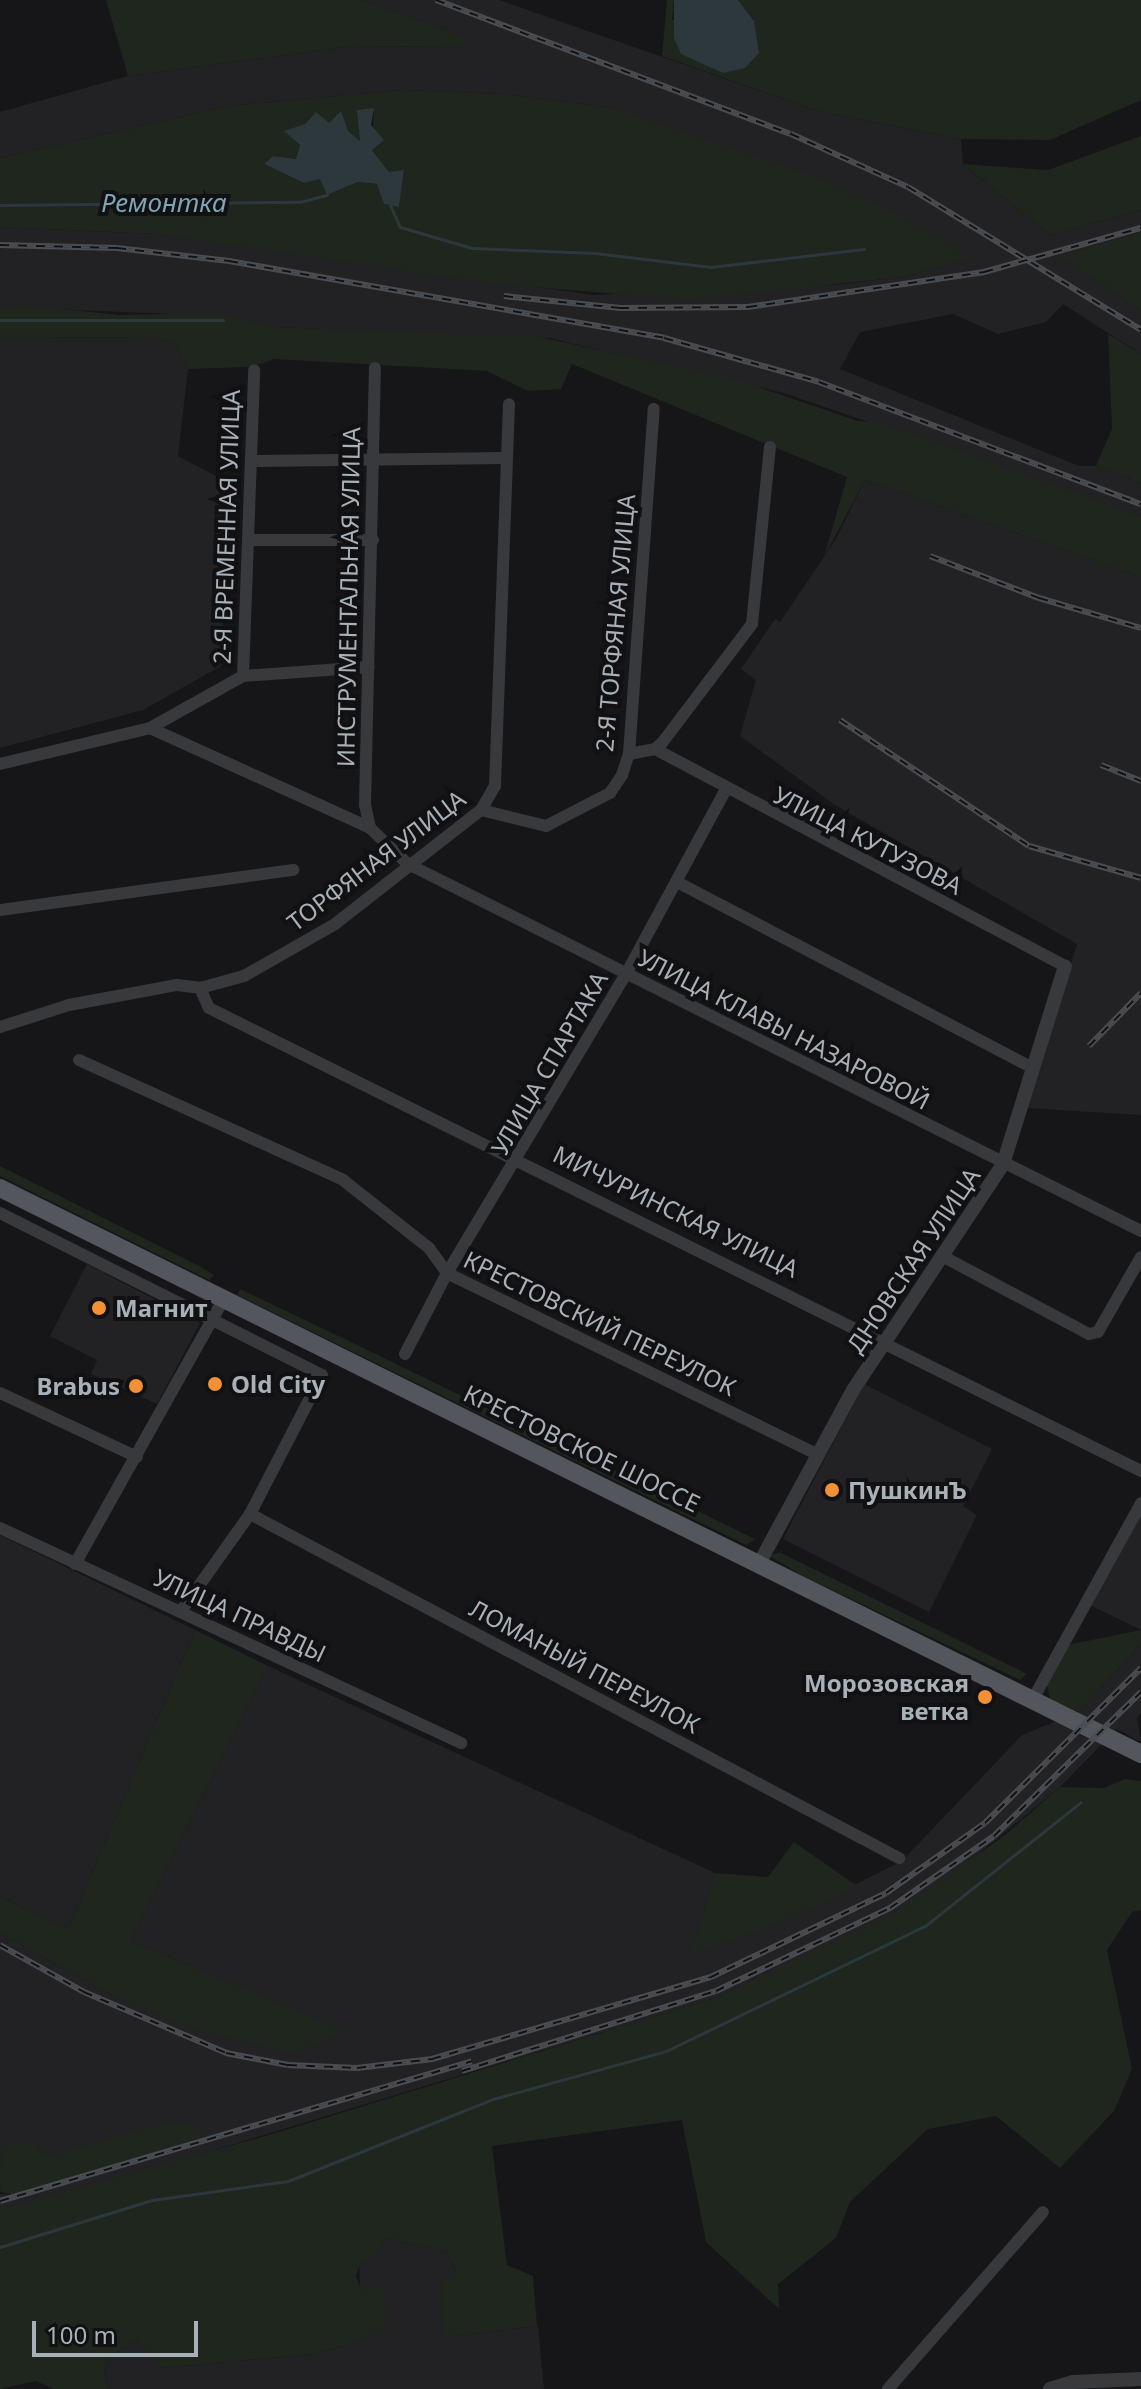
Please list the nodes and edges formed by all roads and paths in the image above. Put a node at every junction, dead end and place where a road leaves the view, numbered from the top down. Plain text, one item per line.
1 (375, 368) dead end
2 (254, 370) dead end
3 (509, 404) dead end
4 (654, 409) dead end
5 (770, 447) dead end
6 (505, 458) junction
7 (251, 461) junction
8 (374, 462) junction
9 (248, 540) junction
10 (373, 540) junction
11 (369, 667) junction
12 (243, 676) junction
13 (150, 728) junction
14 (655, 749) junction
15 (629, 754) junction
16 (0, 764) edge
17 (725, 791) junction
18 (481, 810) junction
19 (370, 828) junction
20 (408, 864) junction
21 (293, 870) dead end
22 (677, 882) junction
23 (0, 910) edge
24 (1065, 966) joint
25 (626, 974) junction
26 (200, 988) junction
27 (0, 1027) edge
28 (79, 1060) dead end
29 (1033, 1068) junction
30 (520, 1158) junction
31 (1003, 1164) junction
32 (0, 1188) edge
33 (0, 1213) edge
34 (1141, 1231) edge
35 (944, 1257) junction
36 (1141, 1257) edge
37 (447, 1273) junction
38 (224, 1298) junction
39 (213, 1320) junction
40 (888, 1340) junction
41 (405, 1354) dead end
42 (0, 1393) edge
43 (818, 1455) junction
44 (137, 1457) junction
45 (1141, 1471) edge
46 (1141, 1503) edge
47 (250, 1514) junction
48 (0, 1528) edge
49 (760, 1562) junction
50 (75, 1564) junction
51 (181, 1611) junction
52 (1033, 1699) junction
53 (461, 1743) dead end
54 (1141, 1754) edge
55 (899, 1858) dead end
56 (1043, 2212) dead end
57 (1141, 2379) edge
58 (888, 2389) edge
59 (1050, 2389) edge

1 - 8 street, ИНСТРУМЕНТАЛЬНАЯ УЛИЦА
2 - 7 street, 2-Я ВРЕМЕННАЯ УЛИЦА
3 - 6 street, ТОРФЯНАЯ УЛИЦА
4 - 15 street, 2-Я ТОРФЯНАЯ УЛИЦА
5 - 14 street
6 - 8 street
6 - 18 street, ТОРФЯНАЯ УЛИЦА
7 - 8 street
7 - 9 street, 2-Я ВРЕМЕННАЯ УЛИЦА
8 - 10 street, ИНСТРУМЕНТАЛЬНАЯ УЛИЦА
9 - 10 street
9 - 12 street, 2-Я ВРЕМЕННАЯ УЛИЦА
10 - 11 street, ИНСТРУМЕНТАЛЬНАЯ УЛИЦА
11 - 12 street
11 - 19 street, ИНСТРУМЕНТАЛЬНАЯ УЛИЦА
12 - 13 street, 2-Я ВРЕМЕННАЯ УЛИЦА
13 - 16 street, 2-Я ВРЕМЕННАЯ УЛИЦА
13 - 19 street, УЛИЦА КЛАВЫ НАЗАРОВОЙ
14 - 15 street
14 - 17 street, УЛИЦА КУТУЗОВА
15 - 18 street, 2-Я ТОРФЯНАЯ УЛИЦА
17 - 22 street, УЛИЦА СПАРТАКА
17 - 24 street, УЛИЦА КУТУЗОВА
18 - 20 street, ТОРФЯНАЯ УЛИЦА
19 - 20 street, УЛИЦА КЛАВЫ НАЗАРОВОЙ
20 - 25 street, УЛИЦА КЛАВЫ НАЗАРОВОЙ
20 - 26 street, ТОРФЯНАЯ УЛИЦА
21 - 23 street
22 - 25 street, УЛИЦА СПАРТАКА
22 - 29 street
24 - 29 street, ДНОВСКАЯ УЛИЦА
25 - 30 street, УЛИЦА СПАРТАКА
25 - 31 street, УЛИЦА КЛАВЫ НАЗАРОВОЙ
26 - 27 street, ТОРФЯНАЯ УЛИЦА
26 - 30 street, МИЧУРИНСКАЯ УЛИЦА
28 - 37 street, КРЕСТОВСКИЙ ПЕРЕУЛОК
29 - 31 street, ДНОВСКАЯ УЛИЦА
30 - 37 street, УЛИЦА СПАРТАКА
30 - 40 street, МИЧУРИНСКАЯ УЛИЦА
31 - 34 street, УЛИЦА КЛАВЫ НАЗАРОВОЙ
31 - 35 street, ДНОВСКАЯ УЛИЦА
32 - 38 main road, КРЕСТОВСКОЕ ШОССЕ
33 - 39 street
35 - 36 street
35 - 40 street, ДНОВСКАЯ УЛИЦА
37 - 41 street, УЛИЦА СПАРТАКА
37 - 43 street, КРЕСТОВСКИЙ ПЕРЕУЛОК
38 - 39 street
38 - 49 main road, КРЕСТОВСКОЕ ШОССЕ
39 - 44 street
39 - 47 street
40 - 43 street, ДНОВСКАЯ УЛИЦА
40 - 45 street, МИЧУРИНСКАЯ УЛИЦА
42 - 44 street
43 - 49 street, ДНОВСКАЯ УЛИЦА
44 - 50 street
46 - 52 street
47 - 51 street
47 - 55 street, ЛОМАНЫЙ ПЕРЕУЛОК
48 - 50 street, УЛИЦА ПРАВДЫ
49 - 52 main road, КРЕСТОВСКОЕ ШОССЕ
50 - 51 street, УЛИЦА ПРАВДЫ
51 - 53 street, УЛИЦА ПРАВДЫ
52 - 54 main road, КРЕСТОВСКОЕ ШОССЕ
56 - 58 street
57 - 59 street

